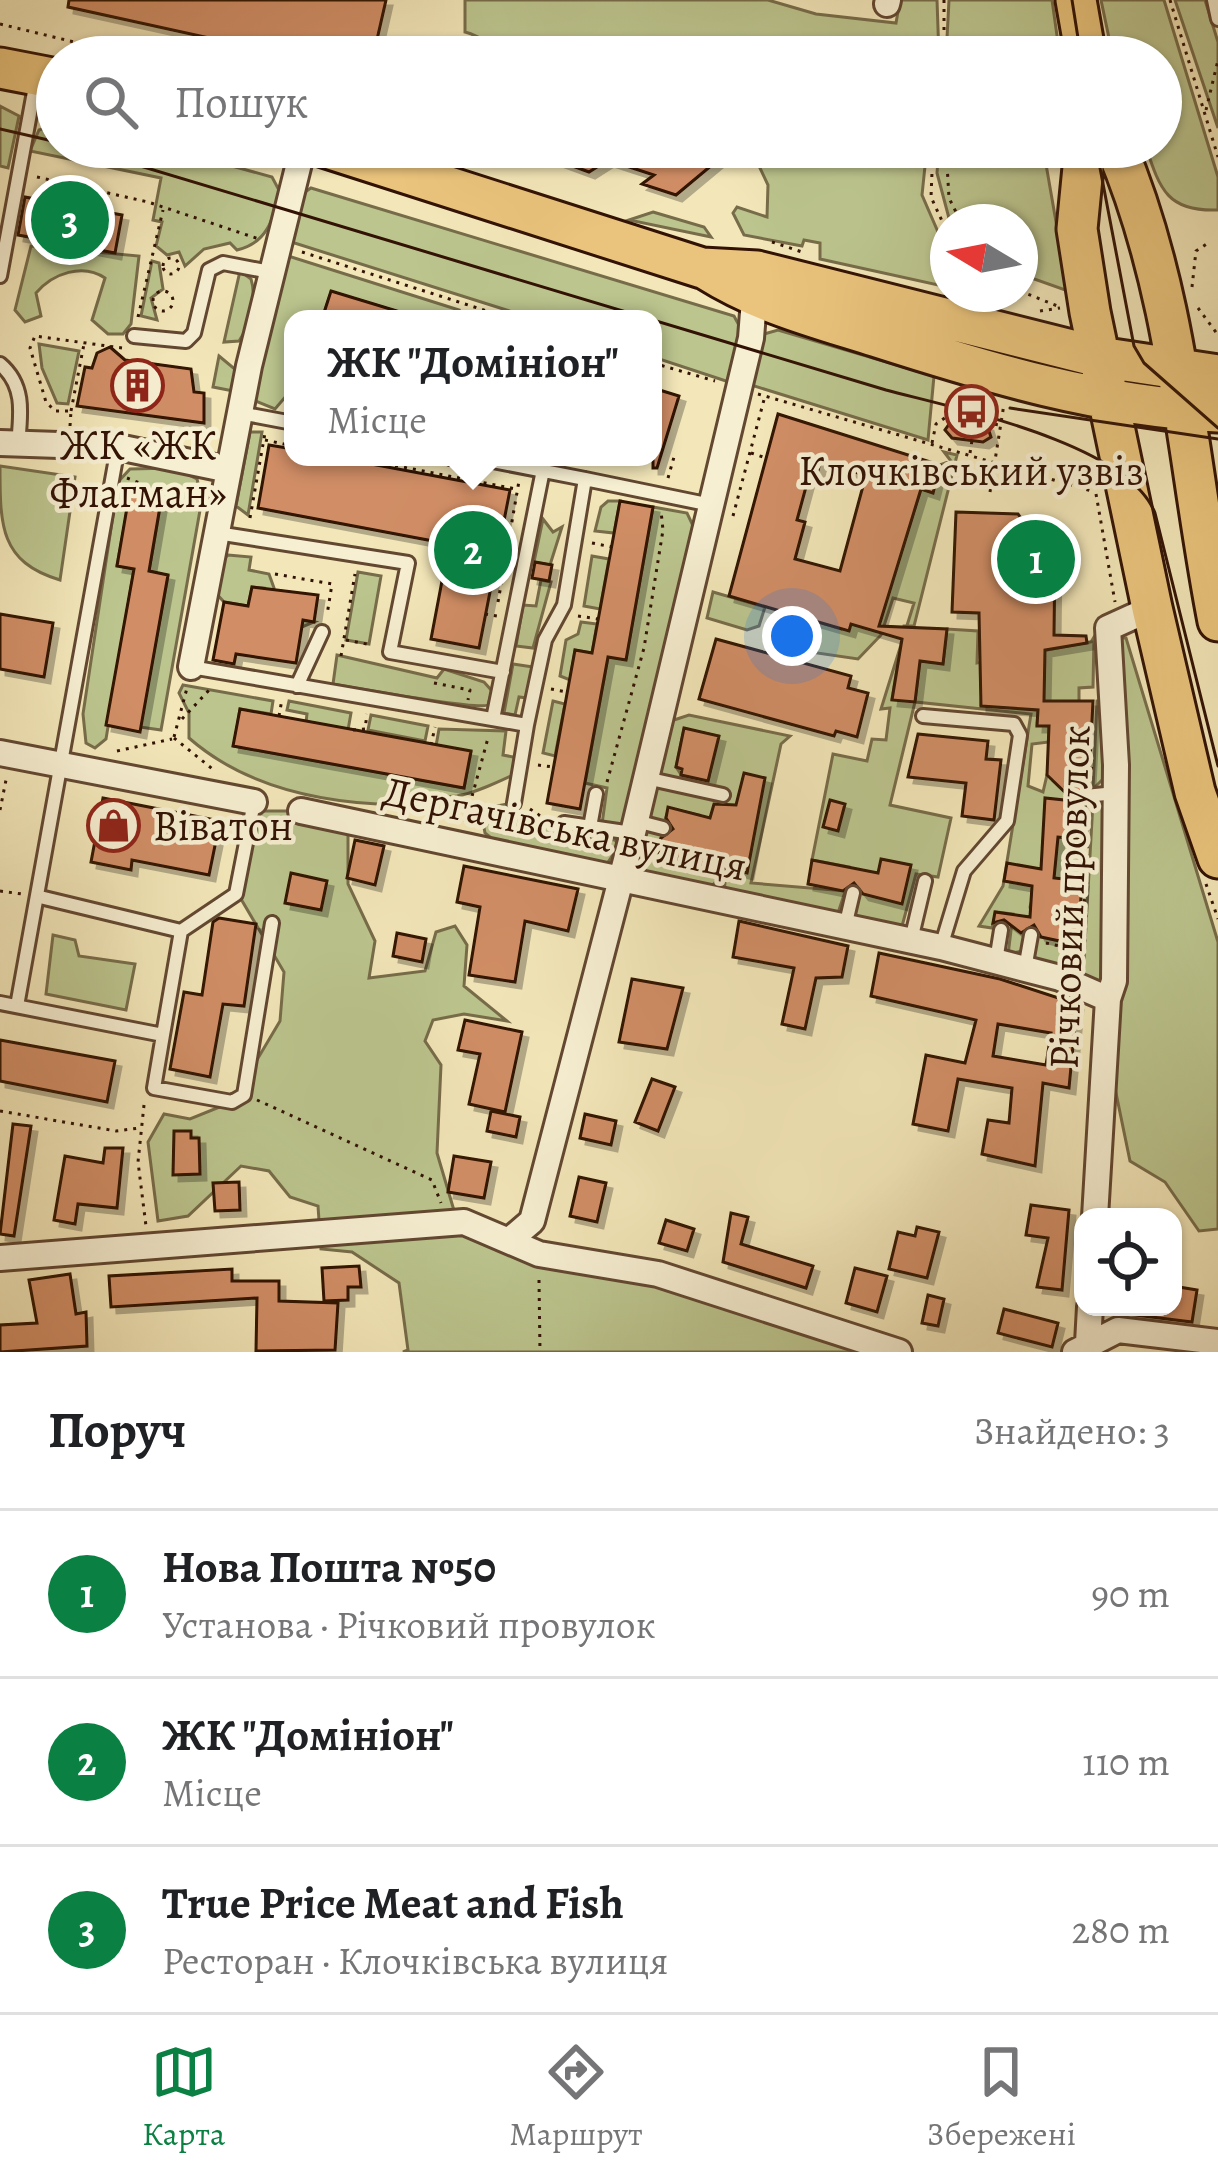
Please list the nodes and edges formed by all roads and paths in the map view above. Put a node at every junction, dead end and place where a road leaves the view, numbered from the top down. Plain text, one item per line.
1 (944, 0) edge
2 (1076, 0) edge
3 (1170, 0) edge
4 (1214, 0) edge
5 (1218, 19) edge
6 (0, 24) edge
7 (49, 36) edge
8 (945, 36) edge
9 (1082, 36) edge
10 (1181, 36) edge
11 (1182, 41) edge
12 (1218, 60) edge
13 (31, 74) edge
14 (1204, 115) junction
15 (1218, 158) edge
16 (297, 168) edge
17 (390, 168) edge
18 (933, 168) edge
19 (947, 168) edge
20 (1083, 168) edge
21 (1125, 168) edge
22 (20, 173) junction
23 (935, 204) edge
24 (952, 204) edge
25 (163, 208) junction
26 (1208, 243) dead end
27 (277, 244) junction
28 (152, 257) junction
29 (164, 260) junction
30 (270, 272) junction
31 (170, 274) junction
32 (0, 276) edge
33 (755, 285) junction
34 (1192, 288) dead end
35 (165, 292) dead end
36 (1038, 298) edge
37 (1195, 302) dead end
38 (1061, 308) dead end
39 (484, 310) edge
40 (1218, 335) edge
41 (134, 336) junction
42 (84, 343) junction
43 (1099, 357) junction
44 (0, 364) edge
45 (662, 366) edge
46 (1218, 375) edge
47 (739, 388) junction
48 (765, 396) junction
49 (1006, 397) dead end
50 (1192, 398) edge
51 (1107, 400) junction
52 (71, 411) junction
53 (240, 413) junction
54 (268, 418) junction
55 (284, 421) edge
56 (975, 421) junction
57 (1001, 425) junction
58 (264, 440) junction
59 (9, 443) edge
60 (284, 444) edge
61 (932, 444) junction
62 (68, 445) junction
63 (118, 448) junction
64 (750, 453) junction
65 (970, 455) junction
66 (766, 458) dead end
67 (996, 462) junction
68 (397, 466) edge
69 (438, 466) edge
70 (521, 466) edge
71 (229, 470) junction
72 (543, 470) junction
73 (437, 474) junction
74 (113, 475) junction
75 (585, 479) junction
76 (519, 480) dead end
77 (513, 490) junction
78 (990, 492) dead end
79 (718, 511) junction
80 (218, 524) junction
81 (593, 526) dead end
82 (247, 538) junction
83 (590, 542) junction
84 (1102, 546) dead end
85 (612, 547) dead end
86 (358, 555) junction
87 (587, 561) dead end
88 (275, 574) dead end
89 (580, 598) dead end
90 (1152, 608) junction
91 (485, 614) dead end
92 (598, 619) dead end
93 (1218, 622) edge
94 (322, 632) joint
95 (344, 639) junction
96 (391, 648) junction
97 (341, 656) dead end
98 (190, 667) junction
99 (554, 671) dead end
100 (503, 672) junction
101 (434, 683) dead end
102 (214, 686) dead end
103 (297, 686) junction
104 (550, 688) junction
105 (567, 692) dead end
106 (283, 697) dead end
107 (546, 708) dead end
108 (368, 712) dead end
109 (465, 714) junction
110 (279, 716) dead end
111 (922, 716) dead end
112 (494, 719) junction
113 (178, 722) junction
114 (436, 725) dead end
115 (527, 725) junction
116 (353, 730) dead end
117 (431, 745) dead end
118 (0, 753) edge
119 (107, 753) dead end
120 (63, 762) junction
121 (536, 764) dead end
122 (554, 767) dead end
123 (6, 778) dead end
124 (646, 778) junction
125 (1115, 793) junction
126 (596, 794) joint
127 (723, 795) dead end
128 (1088, 800) joint
129 (254, 802) joint
130 (514, 803) joint
131 (0, 810) edge
132 (301, 812) dead end
133 (564, 823) joint
134 (590, 827) junction
135 (635, 827) junction
136 (663, 828) dead end
137 (459, 843) junction
138 (519, 855) junction
139 (1218, 858) edge
140 (925, 881) dead end
141 (618, 882) junction
142 (853, 893) dead end
143 (40, 897) junction
144 (272, 923) dead end
145 (844, 928) junction
146 (1001, 930) dead end
147 (181, 932) junction
148 (1031, 935) dead end
149 (911, 941) junction
150 (941, 947) junction
151 (996, 961) junction
152 (1025, 969) junction
153 (1080, 986) junction
154 (1108, 999) junction
155 (0, 1003) edge
156 (17, 1006) junction
157 (163, 1036) junction
158 (154, 1088) junction
159 (244, 1094) junction
160 (0, 1111) edge
161 (141, 1128) junction
162 (1096, 1208) edge
163 (442, 1222) junction
164 (512, 1238) junction
165 (148, 1244) junction
166 (539, 1254) junction
167 (0, 1258) edge
168 (1088, 1316) edge
169 (1218, 1342) edge
170 (1082, 1347) edge
171 (541, 1352) edge
172 (899, 1352) edge

1 - 8 path
2 - 9 main road
3 - 10 path
4 - 5 lane
6 - 7 path
11 - 14 path
12 - 14 path
13 - 22 lane
14 - 15 path
16 - 27 street
17 - 33 main road
18 - 23 path
19 - 24 path
20 - 43 main road
21 - 50 main road
22 - 25 path
22 - 32 lane
25 - 27 path
25 - 28 path
26 - 34 path
27 - 30 street
27 - 39 path
28 - 29 path
28 - 41 path
29 - 31 path
29 - 31 path
30 - 41 lane
30 - 53 street
31 - 35 path
33 - 43 main road
33 - 47 street
33 - 51 main road
36 - 38 path
37 - 40 path
41 - 42 path
42 - 52 path
42 - 52 path
43 - 50 main road
43 - 51 main road
44 - 59 lane
45 - 47 path
46 - 50 main road
47 - 48 path
47 - 79 street
48 - 61 path
48 - 64 path
49 - 57 path
50 - 51 main road
50 - 93 main road
51 - 90 main road
52 - 62 path
53 - 54 lane
53 - 71 street
54 - 55 lane
54 - 58 path
56 - 57 path
56 - 61 path
56 - 65 path
57 - 67 path
58 - 60 path
58 - 82 path
59 - 62 street
61 - 65 path
62 - 63 street
63 - 71 street
63 - 74 lane
64 - 66 path
64 - 79 path
65 - 67 path
67 - 78 path
67 - 84 path
68 - 73 path
69 - 73 path
70 - 72 lane
71 - 80 street
72 - 75 lane
72 - 100 lane
73 - 77 path
74 - 80 path
74 - 120 lane
75 - 79 lane
75 - 115 lane
76 - 77 path
77 - 91 path
79 - 124 street
79 - 126 path
80 - 82 lane
80 - 98 street
81 - 83 path
82 - 86 lane
83 - 85 path
83 - 87 path
86 - 95 path
86 - 96 lane
88 - 94 path
89 - 92 path
90 - 125 street, Річковий провулок
90 - 139 main road
94 - 103 lane
95 - 96 path
95 - 97 path
96 - 100 lane
98 - 103 lane
98 - 113 path
99 - 104 path
100 - 112 lane
101 - 109 path
102 - 113 path
103 - 109 lane
104 - 105 path
104 - 107 path
106 - 110 path
108 - 116 path
109 - 112 lane
111 - 150 lane
112 - 115 lane
112 - 137 path
113 - 119 path
114 - 117 path
115 - 130 lane
118 - 120 street
120 - 129 street
120 - 143 lane
121 - 122 path
123 - 131 path
124 - 127 lane
124 - 135 street
125 - 128 lane
125 - 154 street, Річковий провулок
126 - 134 lane
128 - 153 path
129 - 147 lane
130 - 137 path
132 - 137 street, Дергачівська вулиця
133 - 134 lane
133 - 138 path
134 - 135 lane
135 - 136 lane
135 - 141 street
137 - 138 street, Дергачівська вулиця
138 - 141 street, Дергачівська вулиця
140 - 149 lane
141 - 145 street, Дергачівська вулиця
141 - 164 street
142 - 145 lane
143 - 147 lane
143 - 156 lane
144 - 159 lane
145 - 149 street, Дергачівська вулиця
146 - 151 lane
147 - 157 lane
148 - 152 lane
149 - 150 street, Дергачівська вулиця
150 - 151 street, Дергачівська вулиця
151 - 152 street, Дергачівська вулиця
152 - 153 street, Дергачівська вулиця
153 - 154 street, Дергачівська вулиця
154 - 162 street, Річковий провулок
155 - 156 lane
156 - 157 lane
157 - 158 lane
158 - 159 lane
158 - 161 path
159 - 163 path
160 - 161 path
161 - 165 path
163 - 164 street
163 - 165 street
164 - 166 street
165 - 167 street
166 - 171 path
166 - 172 street
168 - 170 street
169 - 170 street

